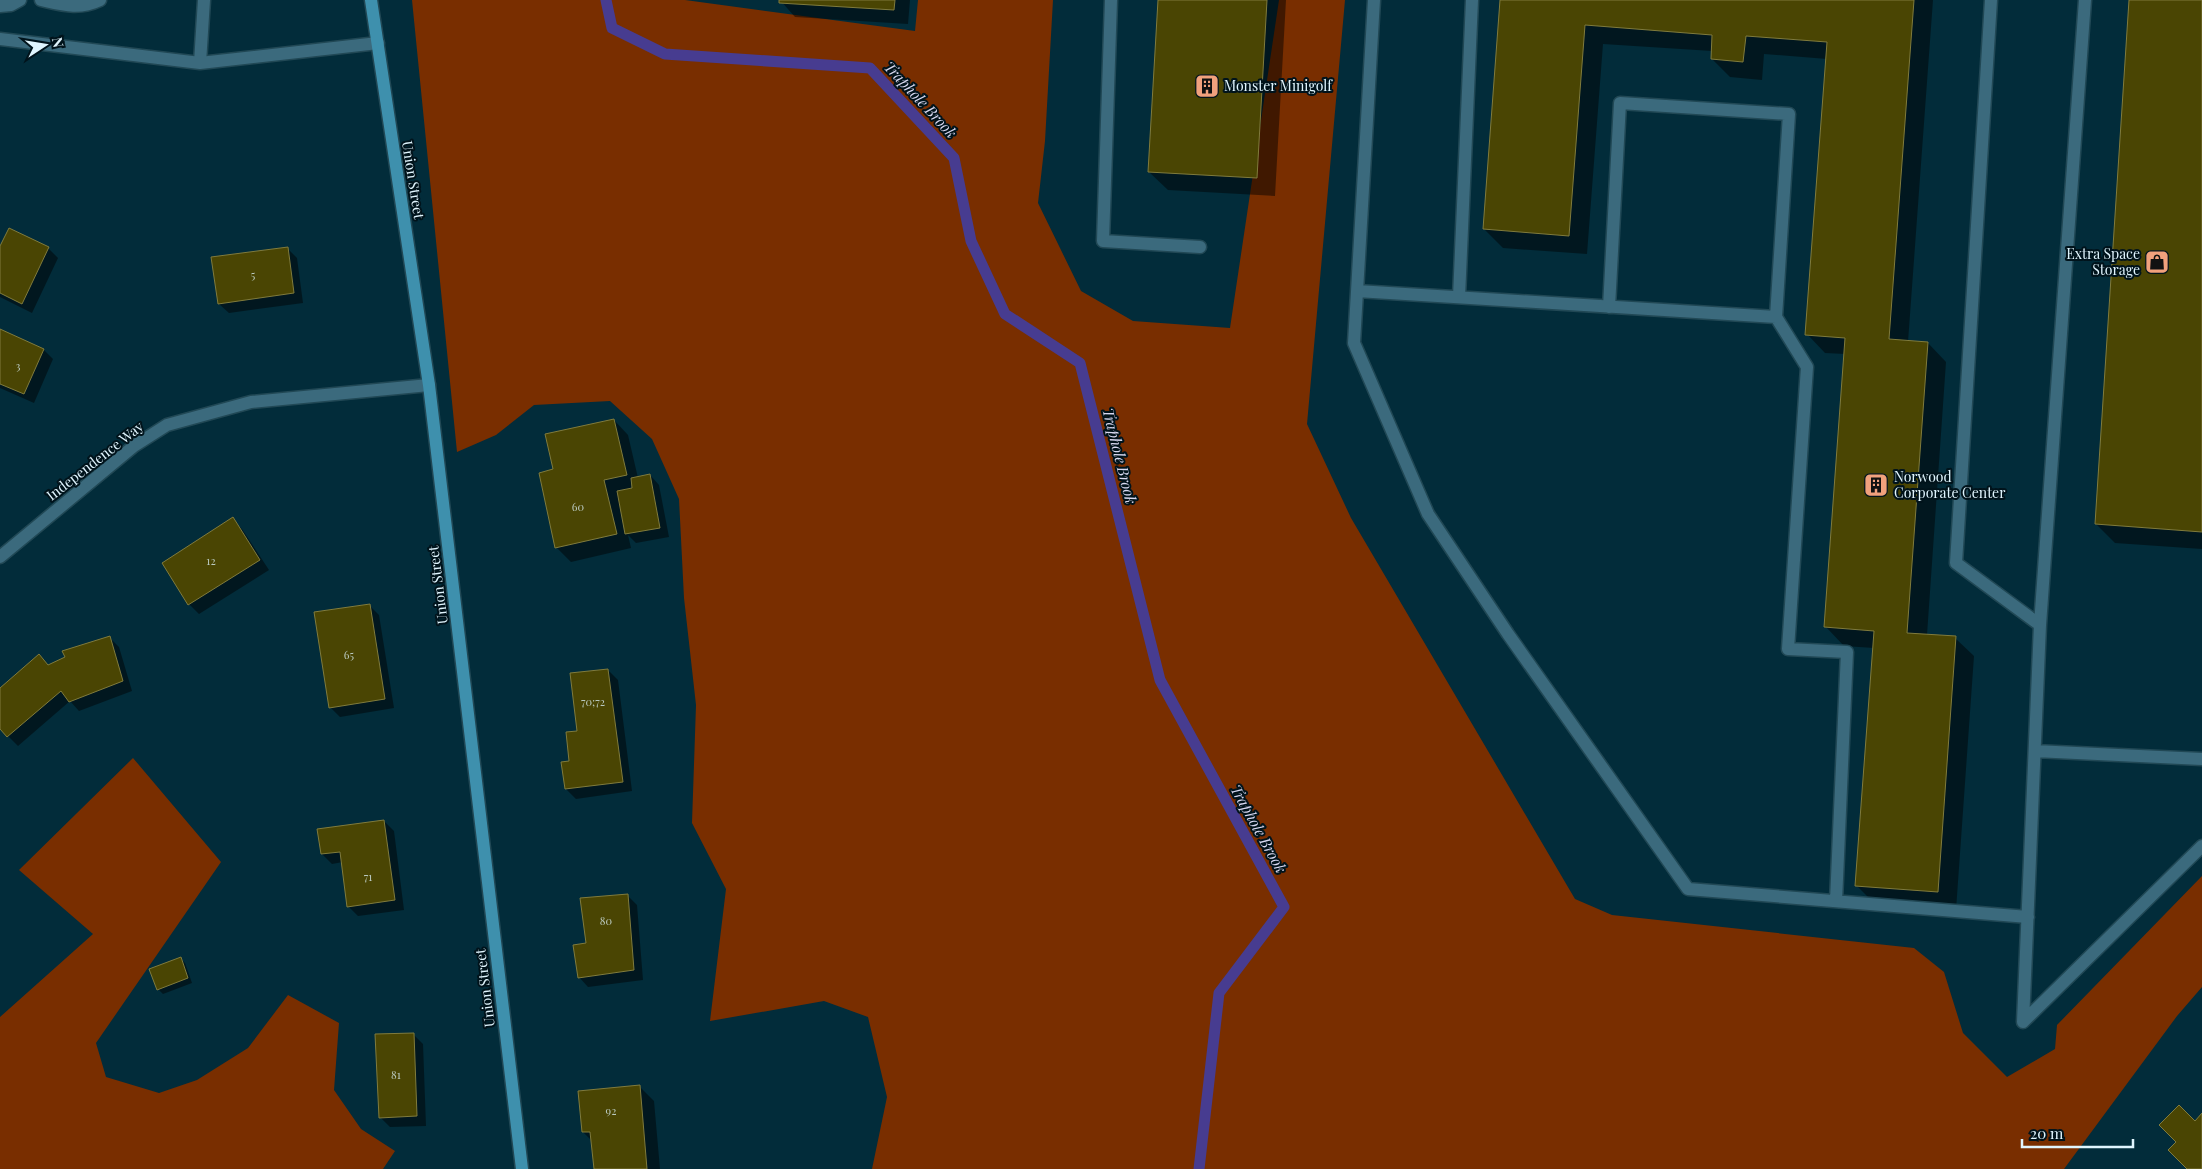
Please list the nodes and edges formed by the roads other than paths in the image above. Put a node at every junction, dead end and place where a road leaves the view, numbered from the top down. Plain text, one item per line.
1 (20, 0) edge
2 (41, 0) edge
3 (100, 0) edge
4 (204, 0) edge
5 (371, 0) edge
6 (1111, 0) edge
7 (1374, 0) edge
8 (1472, 0) edge
9 (1991, 0) edge
10 (2085, 0) edge
11 (0, 6) edge
12 (0, 39) edge
13 (378, 43) junction
14 (200, 63) junction
15 (1200, 247) dead end
16 (1357, 291) junction
17 (1459, 297) junction
18 (1609, 307) junction
19 (1776, 317) junction
20 (429, 385) junction
21 (0, 557) edge
22 (2040, 625) junction
23 (2035, 751) junction
24 (2202, 759) edge
25 (2202, 846) edge
26 (1836, 901) junction
27 (2028, 917) junction
28 (522, 1169) edge

1 - 11 street
2 - 3 street
4 - 14 street
5 - 13 main road, Union Street
6 - 15 street
7 - 16 street
8 - 17 street
9 - 22 street
10 - 22 street
12 - 14 street
13 - 14 street
13 - 20 main road, Union Street
16 - 17 street
16 - 26 street
17 - 18 street
18 - 19 street
18 - 19 street
19 - 26 street
20 - 21 street, Independence Way
20 - 28 main road, Union Street
22 - 23 street
23 - 24 street
23 - 27 street
25 - 27 street
26 - 27 street

